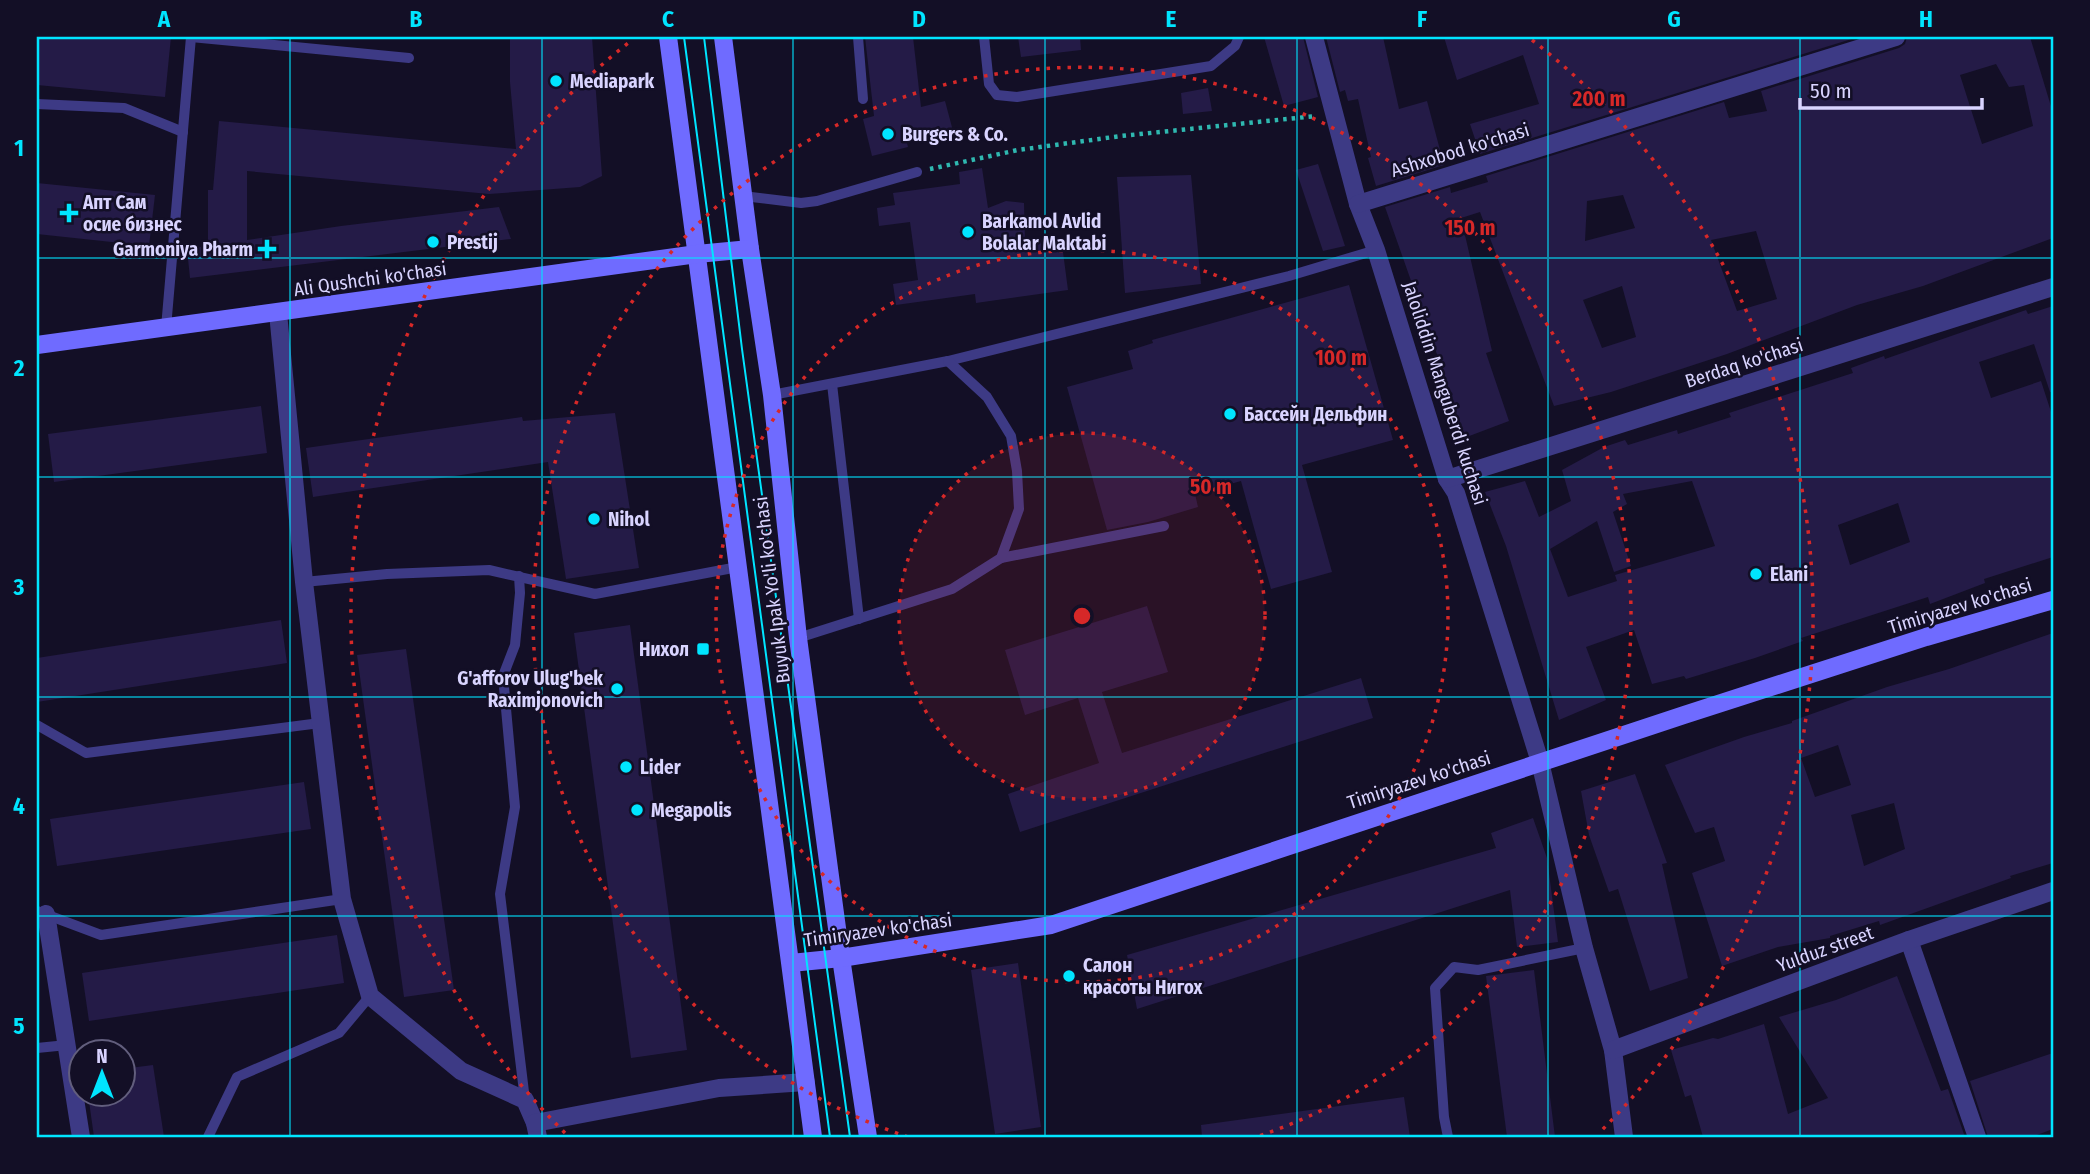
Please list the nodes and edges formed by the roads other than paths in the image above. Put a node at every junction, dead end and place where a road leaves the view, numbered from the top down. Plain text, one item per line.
1 (191, 37) edge
2 (668, 37) edge
3 (723, 37) edge
4 (858, 37) edge
5 (984, 37) edge
6 (1239, 37) edge
7 (1314, 37) edge
8 (1896, 37) edge
9 (409, 58) dead end
10 (863, 99) dead end
11 (37, 104) edge
12 (183, 132) junction
13 (916, 172) road end
14 (743, 197) junction
15 (1358, 204) junction
16 (750, 249) junction
17 (1376, 250) junction
18 (697, 254) junction
19 (2053, 287) edge
20 (278, 313) junction
21 (166, 328) junction
22 (37, 345) edge
23 (948, 361) junction
24 (832, 384) junction
25 (772, 395) junction
26 (1447, 479) junction
27 (1164, 526) dead end
28 (1001, 558) junction
29 (738, 567) junction
30 (519, 576) junction
31 (304, 582) junction
32 (2053, 600) edge
33 (859, 619) junction
34 (797, 638) junction
35 (320, 723) junction
36 (37, 725) edge
37 (1540, 762) junction
38 (2053, 891) edge
39 (342, 899) junction
40 (41, 913) edge
41 (1909, 940) junction
42 (1584, 948) junction
43 (841, 958) junction
44 (791, 963) junction
45 (370, 996) junction
46 (66, 1045) joint
47 (37, 1048) edge
48 (1613, 1050) junction
49 (806, 1082) junction
50 (525, 1100) junction
51 (76, 1108) edge
52 (536, 1130) edge
53 (81, 1137) edge
54 (208, 1137) edge
55 (813, 1137) edge
56 (868, 1137) edge
57 (1448, 1137) edge
58 (1624, 1137) edge
59 (1978, 1137) edge

1 - 9 lane
1 - 12 lane
2 - 18 main road, Buyuk Ipak Yo'li ko'chasi
3 - 14 main road, Buyuk Ipak Yo'li ko'chasi
4 - 10 lane
5 - 6 lane
7 - 15 street, Jaloliddin Manguberdi kuchasi
8 - 15 street, Ashxobod ko'chasi
11 - 12 lane
12 - 21 lane
13 - 14 lane
14 - 16 main road, Buyuk Ipak Yo'li ko'chasi
15 - 17 street, Jaloliddin Manguberdi kuchasi
16 - 18 main road, Ali Qushchi ko'chasi
16 - 25 main road, Buyuk Ipak Yo'li ko'chasi
17 - 23 lane
17 - 26 street, Jaloliddin Manguberdi kuchasi
18 - 20 main road, Ali Qushchi ko'chasi
18 - 29 main road, Buyuk Ipak Yo'li ko'chasi
19 - 26 street, Berdaq ko'chasi
20 - 21 main road, Ali Qushchi ko'chasi
20 - 31 street
21 - 22 main road, Ali Qushchi ko'chasi
23 - 24 lane
23 - 28 lane
24 - 25 lane
24 - 33 lane
25 - 34 main road, Buyuk Ipak Yo'li ko'chasi
26 - 37 street, Jaloliddin Manguberdi kuchasi
27 - 28 lane
28 - 33 lane
29 - 30 lane
29 - 44 main road, Buyuk Ipak Yo'li ko'chasi
30 - 31 lane
30 - 50 lane
31 - 35 street
32 - 37 main road, Timiryazev ko'chasi
33 - 34 lane
34 - 43 main road, Buyuk Ipak Yo'li ko'chasi
35 - 36 lane
35 - 39 street
37 - 42 street, Jaloliddin Manguberdi kuchasi
37 - 43 main road, Timiryazev ko'chasi
38 - 41 street, Yulduz street
39 - 40 lane
39 - 45 street
40 - 46 street
41 - 48 street, Yulduz street
41 - 59 street
42 - 48 street, Jaloliddin Manguberdi kuchasi
42 - 57 lane
43 - 44 main road, Timiryazev ko'chasi
43 - 56 main road, Buyuk Ipak Yo'li ko'chasi
44 - 49 main road, Buyuk Ipak Yo'li ko'chasi
45 - 50 street
45 - 54 lane
46 - 47 lane
48 - 58 street, Jaloliddin Manguberdi kuchasi
49 - 52 street
49 - 55 main road, Buyuk Ipak Yo'li ko'chasi
50 - 52 street
51 - 53 street

